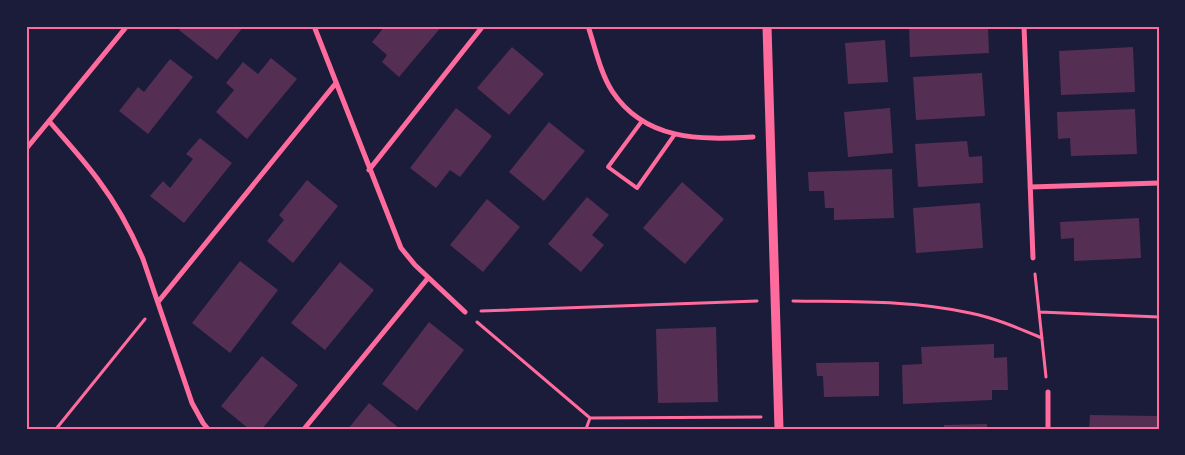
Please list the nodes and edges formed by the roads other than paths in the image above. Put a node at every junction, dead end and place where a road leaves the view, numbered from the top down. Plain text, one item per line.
1 (127, 26) edge
2 (314, 26) edge
3 (483, 26) edge
4 (588, 26) edge
5 (767, 26) edge
6 (1024, 26) edge
7 (336, 82) junction
8 (49, 121) junction
9 (642, 121) junction
10 (676, 134) junction
11 (753, 137) dead end
12 (26, 149) edge
13 (369, 170) junction
14 (1159, 183) edge
15 (1030, 187) junction
16 (1033, 258) road end
17 (428, 278) junction
18 (158, 302) junction
19 (465, 312) road end
20 (1048, 392) road end
21 (208, 429) edge
22 (304, 429) edge
23 (779, 429) edge
24 (1048, 429) edge

1 - 8 street
2 - 7 street
3 - 13 street
4 - 9 street
5 - 23 street
6 - 15 street
7 - 13 street
7 - 18 street
8 - 12 street
8 - 18 street
9 - 10 street
9 - 10 lane
10 - 11 street
13 - 17 street
14 - 15 street
15 - 16 street
17 - 19 street
17 - 22 street
18 - 21 street
20 - 24 street

